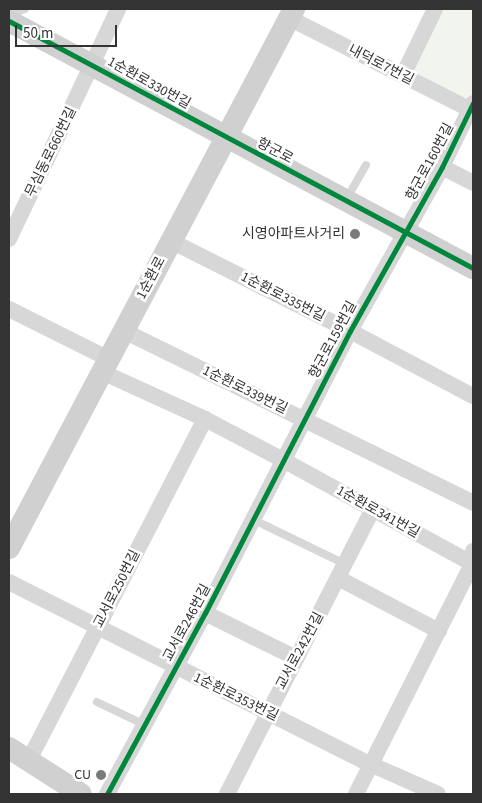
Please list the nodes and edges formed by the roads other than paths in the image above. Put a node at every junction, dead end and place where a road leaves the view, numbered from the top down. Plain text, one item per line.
1 (25, 9) edge
2 (118, 9) edge
3 (436, 9) edge
4 (291, 13) edge
5 (9, 15) edge
6 (9, 21) edge
7 (92, 65) junction
8 (403, 76) junction
9 (472, 108) edge
10 (225, 137) junction
11 (366, 165) dead end
12 (442, 167) junction
13 (473, 184) edge
14 (345, 202) junction
15 (404, 232) junction
16 (9, 239) edge
17 (171, 241) junction
18 (473, 268) edge
19 (9, 309) edge
20 (124, 331) junction
21 (350, 331) junction
22 (105, 365) junction
23 (473, 396) edge
24 (204, 419) junction
25 (304, 419) junction
26 (283, 460) junction
27 (473, 503) edge
28 (373, 508) junction
29 (252, 519) junction
30 (9, 548) edge
31 (473, 560) edge
32 (342, 571) junction
33 (9, 582) edge
34 (205, 613) junction
35 (98, 627) junction
36 (438, 630) junction
37 (296, 658) junction
38 (176, 668) junction
39 (97, 702) dead end
40 (268, 712) junction
41 (145, 725) junction
42 (9, 748) edge
43 (29, 760) junction
44 (370, 764) junction
45 (81, 794) edge
46 (107, 794) edge
47 (227, 794) edge
48 (356, 794) edge
49 (438, 794) edge

1 - 5 lane
2 - 7 street, 무심동로660번길
3 - 8 street
4 - 8 street, 내덕로7번길
4 - 10 street, 1순환로
6 - 7 street, 1순환로330번길
7 - 10 street, 1순환로330번길
7 - 16 street, 무심동로660번길
8 - 9 street, 내덕로7번길
9 - 12 street, 향군로160번길
10 - 14 street, 향군로
10 - 17 street, 1순환로
11 - 14 lane
12 - 13 street, 향군로160번길
12 - 15 street, 향군로160번길
14 - 15 street, 향군로
15 - 18 street, 향군로
15 - 21 street, 향군로159번길
17 - 20 street, 1순환로
17 - 21 street, 1순환로335번길
19 - 22 street, 1순환로341번길
20 - 22 street, 1순환로
20 - 25 street, 1순환로339번길
21 - 23 street, 1순환로335번길
21 - 25 street, 향군로159번길
22 - 24 street, 1순환로341번길
22 - 30 street, 1순환로
24 - 26 street, 1순환로341번길
24 - 35 street, 교서로250번길
25 - 26 street, 향군로159번길
25 - 27 street, 1순환로339번길
26 - 28 street, 1순환로341번길
26 - 29 street, 교서로246번길
28 - 31 street, 1순환로341번길
28 - 32 street, 교서로242번길
29 - 32 lane
29 - 34 street, 교서로246번길
31 - 36 street
32 - 36 street
32 - 37 street, 교서로242번길
33 - 35 street, 1순환로353번길
34 - 37 street, 교서로246번길
34 - 38 street, 교서로246번길
35 - 38 street, 1순환로353번길
35 - 43 street, 교서로250번길
36 - 44 street
37 - 40 street, 교서로242번길
38 - 40 street, 1순환로353번길
38 - 41 street, 교서로246번길
39 - 41 lane
40 - 44 street, 1순환로353번길
40 - 47 street, 교서로242번길
41 - 46 street, 교서로246번길
42 - 43 street
43 - 45 street
44 - 48 street
44 - 49 street, 1순환로353번길

